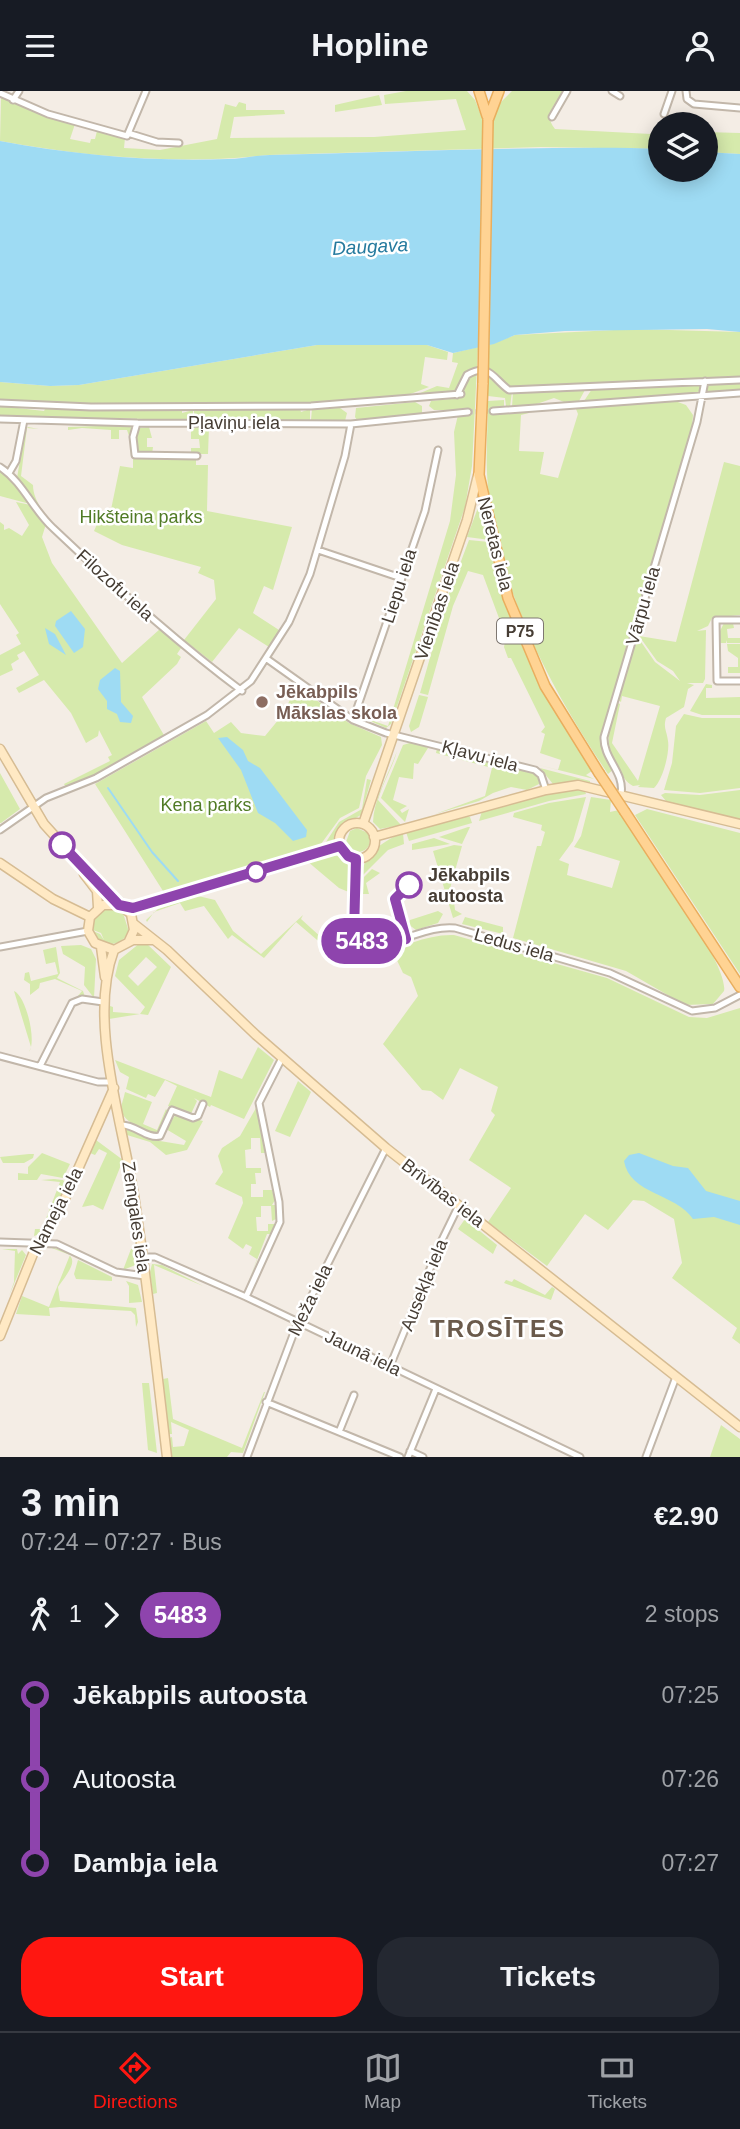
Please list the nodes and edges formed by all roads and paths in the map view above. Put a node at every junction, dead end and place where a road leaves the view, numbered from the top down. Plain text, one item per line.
1 (19, 91) edge
2 (146, 91) edge
3 (479, 91) edge
4 (499, 91) edge
5 (567, 91) edge
6 (612, 91) edge
7 (671, 91) edge
8 (687, 91) edge
9 (0, 93) edge
10 (620, 96) dead end
11 (13, 100) junction
12 (740, 108) edge
13 (665, 112) edge
14 (552, 117) dead end
15 (488, 120) junction
16 (131, 134) junction
17 (179, 143) dead end
18 (705, 380) junction
19 (740, 380) edge
20 (740, 393) edge
21 (701, 396) junction
22 (684, 397) junction
23 (0, 403) edge
24 (493, 411) tunnel mouth
25 (468, 412) tunnel mouth
26 (696, 416) junction
27 (0, 419) edge
28 (24, 420) junction
29 (138, 423) junction
30 (351, 424) junction
31 (438, 450) dead end
32 (198, 456) dead end
33 (0, 467) edge
34 (9, 473) junction
35 (478, 475) junction
36 (318, 550) junction
37 (401, 578) junction
38 (740, 620) edge
39 (268, 659) junction
40 (740, 681) edge
41 (242, 691) junction
42 (353, 720) junction
43 (395, 736) junction
44 (0, 749) edge
45 (546, 790) junction
46 (621, 794) junction
47 (31, 807) junction
48 (363, 824) junction
49 (740, 824) edge
50 (0, 830) edge
51 (374, 837) junction
52 (340, 846) junction
53 (356, 859) junction
54 (75, 860) junction
55 (0, 863) edge
56 (165, 899) junction
57 (121, 906) junction
58 (99, 907) junction
59 (90, 917) junction
60 (134, 923) junction
61 (88, 931) junction
62 (130, 941) junction
63 (160, 944) junction
64 (0, 947) edge
65 (101, 947) junction
66 (114, 950) junction
67 (105, 977) junction
68 (740, 987) edge
69 (740, 995) edge
70 (103, 1002) junction
71 (0, 1056) edge
72 (282, 1058) junction
73 (40, 1066) junction
74 (113, 1085) junction
75 (203, 1104) dead end
76 (122, 1125) junction
77 (386, 1148) junction
78 (459, 1205) junction
79 (0, 1243) edge
80 (39, 1243) junction
81 (143, 1257) junction
82 (145, 1276) junction
83 (246, 1297) junction
84 (299, 1322) junction
85 (2, 1326) edge
86 (0, 1336) edge
87 (390, 1366) junction
88 (676, 1377) junction
89 (436, 1389) junction
90 (354, 1395) dead end
91 (266, 1402) junction
92 (740, 1427) edge
93 (339, 1432) junction
94 (409, 1454) edge
95 (167, 1457) edge
96 (247, 1457) edge
97 (400, 1457) edge
98 (423, 1457) edge
99 (580, 1457) edge
100 (646, 1457) edge

1 - 11 street
2 - 16 street
3 - 15 main road
4 - 15 main road
5 - 14 street
6 - 10 street
7 - 13 street
8 - 12 street
9 - 11 street
11 - 16 street
15 - 35 main road, Neretas iela / P75, bridge
16 - 17 street
18 - 19 street
18 - 21 street, Vārpu iela
18 - 23 street, Pļaviņu iela
20 - 21 street
21 - 22 street
21 - 26 street, Vārpu iela
22 - 24 street
22 - 26 street
25 - 30 street, Pļaviņu iela
26 - 46 street, Vārpu iela
27 - 28 street, Pļaviņu iela
28 - 29 street, Pļaviņu iela
28 - 34 street
29 - 30 street, Pļaviņu iela
29 - 32 street
30 - 36 street
31 - 37 street, Liepu iela
33 - 34 street, Filozofu iela
34 - 41 street, Filozofu iela
35 - 43 main road, Vienības iela
35 - 68 main road, Neretas iela / P75, bridge
36 - 37 street
36 - 39 street
37 - 42 street, Liepu iela
38 - 40 street
39 - 41 street
39 - 42 street, Kļavu iela
41 - 47 street
42 - 43 street, Kļavu iela
43 - 45 street, Kļavu iela
43 - 48 main road, Vienības iela
44 - 47 main road
45 - 46 main road
45 - 51 main road
46 - 49 main road
47 - 50 street
47 - 54 main road
48 - 51 main road
48 - 52 main road, Vienības iela
51 - 53 main road
52 - 53 main road
52 - 56 main road, Vienības iela
53 - 69 street, Ledus iela
54 - 57 main road
54 - 58 main road
55 - 59 main road
56 - 57 main road, Vienības iela
56 - 60 main road
57 - 58 main road
57 - 60 main road
58 - 59 main road
59 - 61 main road
60 - 62 main road
60 - 63 main road, Brīvības iela
61 - 64 street
61 - 65 main road
62 - 63 main road
62 - 66 main road
63 - 72 main road, Brīvības iela
65 - 66 main road
65 - 67 main road
66 - 67 main road
67 - 70 main road, Zemgales iela
70 - 73 street
70 - 74 main road, Zemgales iela
71 - 73 street
72 - 77 main road, Brīvības iela
72 - 83 street
73 - 74 street
74 - 76 main road, Zemgales iela
74 - 80 main road, Nameja iela
75 - 76 street
76 - 81 main road, Zemgales iela
77 - 78 main road, Brīvības iela
77 - 84 street, Meža iela
78 - 87 street, Ausekļa iela
78 - 88 main road, Brīvības iela
79 - 80 street
80 - 82 street
80 - 85 main road, Nameja iela
81 - 82 main road, Zemgales iela
81 - 83 street, Jaunā iela
82 - 95 main road, Zemgales iela
83 - 84 street, Jaunā iela
84 - 87 street, Jaunā iela
84 - 91 street, Meža iela
85 - 86 main road, Nameja iela
87 - 89 street, Jaunā iela
88 - 92 main road, Brīvības iela
88 - 100 street
89 - 94 street
89 - 99 street, Jaunā iela
90 - 93 street
91 - 93 street
91 - 96 street, Meža iela
93 - 97 street
94 - 98 street

